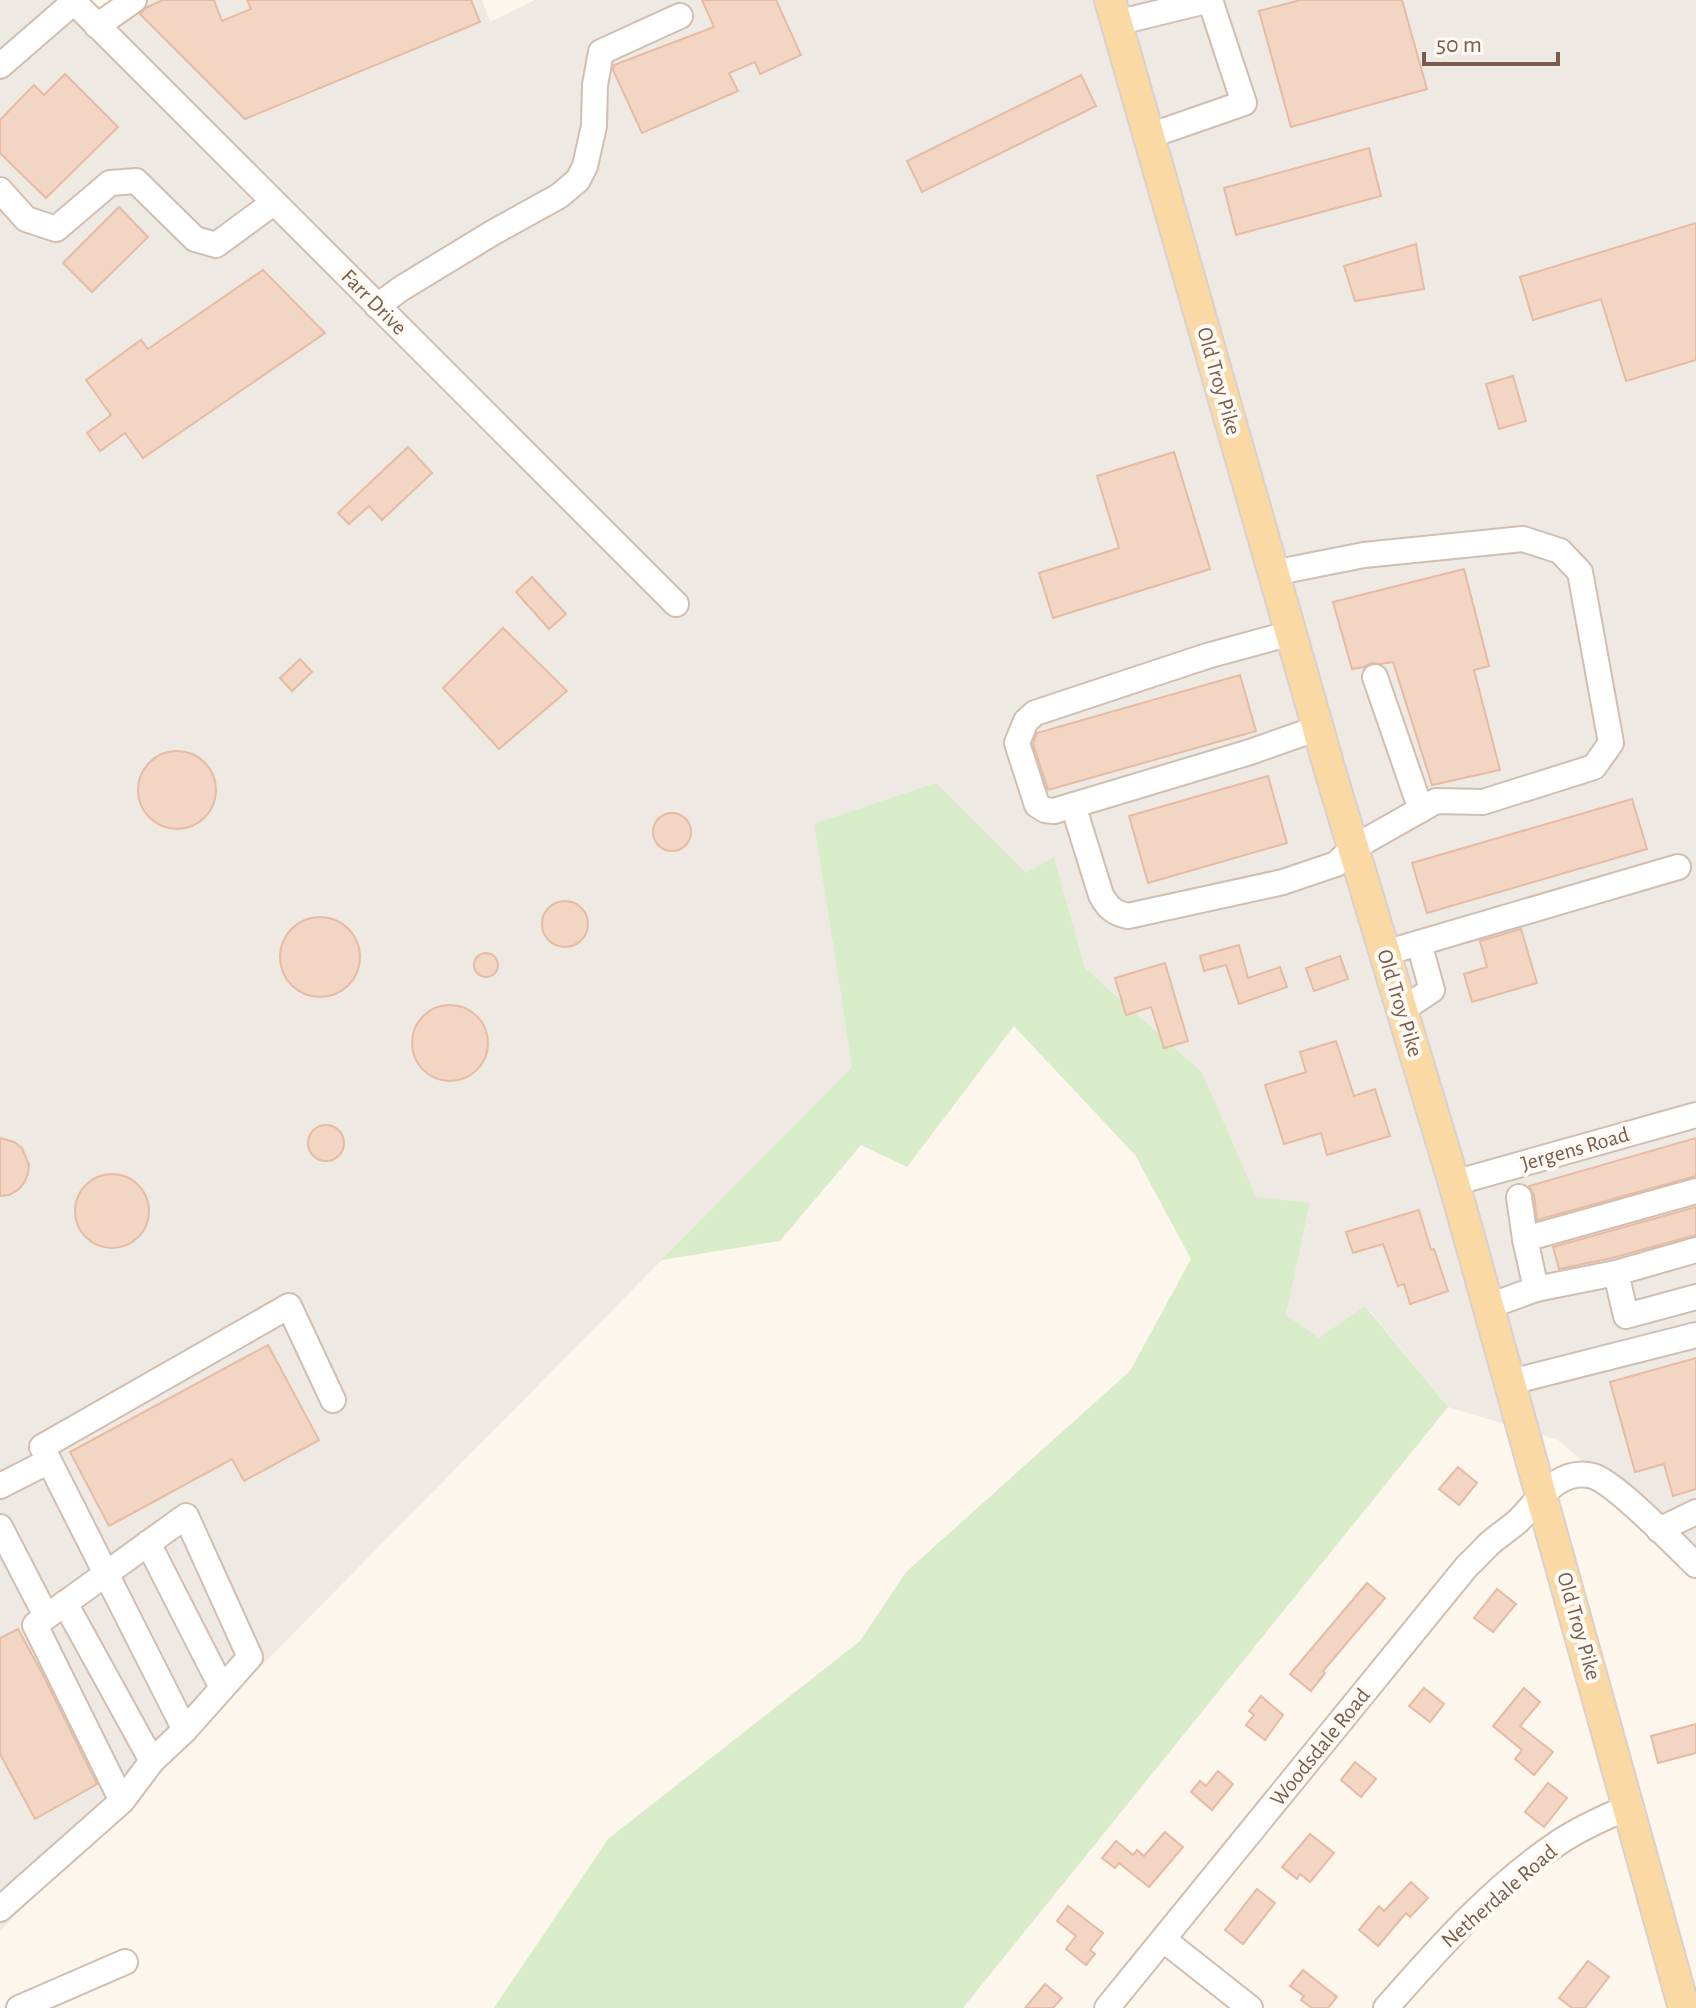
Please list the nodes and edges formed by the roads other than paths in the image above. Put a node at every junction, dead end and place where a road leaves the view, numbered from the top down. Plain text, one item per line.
1 (134, 0) edge
2 (1210, 0) edge
3 (73, 1) edge
4 (1113, 11) edge
5 (680, 16) dead end
6 (97, 26) junction
7 (0, 66) edge
8 (1149, 136) junction
9 (0, 190) edge
10 (273, 203) junction
11 (377, 306) junction
12 (1273, 573) junction
13 (676, 604) dead end
14 (1291, 633) junction
15 (1375, 677) dead end
16 (1318, 728) junction
17 (1073, 805) junction
18 (1421, 810) junction
19 (1353, 848) junction
20 (1678, 867) dead end
21 (1419, 943) junction
22 (1385, 953) junction
23 (1402, 1010) junction
24 (1696, 1115) edge
25 (1454, 1183) junction
26 (1696, 1191) edge
27 (1519, 1197) dead end
28 (1525, 1239) junction
29 (1696, 1250) edge
30 (1616, 1273) junction
31 (1536, 1289) junction
32 (1696, 1297) edge
33 (1489, 1306) junction
34 (1696, 1335) edge
35 (1511, 1382) junction
36 (333, 1400) dead end
37 (49, 1461) junction
38 (0, 1486) edge
39 (1542, 1494) junction
40 (1696, 1512) edge
41 (0, 1527) edge
42 (1659, 1530) junction
43 (148, 1543) junction
44 (1696, 1565) edge
45 (106, 1573) junction
46 (56, 1610) junction
47 (222, 1688) junction
48 (185, 1730) junction
49 (152, 1761) junction
50 (122, 1801) junction
51 (1629, 1807) junction
52 (0, 1909) edge
53 (1164, 1940) junction
54 (125, 1962) dead end
55 (19, 2008) edge
56 (1107, 2008) edge
57 (1250, 2008) edge
58 (1386, 2008) edge
59 (1684, 2008) edge

1 - 6 street
2 - 4 street
2 - 8 street
3 - 6 street, Farr Drive
3 - 7 street
4 - 8 main road, Old Troy Pike
5 - 11 street
6 - 10 street, Farr Drive
8 - 12 main road, Old Troy Pike
9 - 10 street
10 - 11 street, Farr Drive
11 - 13 street, Farr Drive
12 - 14 main road, Old Troy Pike
12 - 18 street
14 - 16 main road, Old Troy Pike
14 - 17 street
15 - 18 street
16 - 17 street
16 - 19 main road, Old Troy Pike
17 - 19 street
18 - 19 street
19 - 22 main road, Old Troy Pike
20 - 21 street
21 - 22 street
21 - 23 street
22 - 23 main road, Old Troy Pike
23 - 25 main road, Old Troy Pike
24 - 25 street, Jergens Road
25 - 33 main road, Old Troy Pike
26 - 28 street
27 - 28 street
28 - 31 street
29 - 30 street
30 - 31 street
30 - 32 street
31 - 33 street
33 - 35 main road, Old Troy Pike
34 - 35 street
35 - 39 main road, Old Troy Pike
36 - 37 street
37 - 38 street
37 - 45 street
39 - 42 street, Woodsdale Road
39 - 51 main road, Old Troy Pike
39 - 53 street, Woodsdale Road
40 - 42 street
41 - 46 street
42 - 44 street, Woodsdale Road
43 - 45 street
43 - 47 street
43 - 47 street
45 - 46 street
45 - 48 street
46 - 49 street
46 - 50 street
47 - 48 street
48 - 49 street
49 - 50 street
50 - 52 street
51 - 58 street, Netherdale Road
51 - 59 main road, Old Troy Pike
53 - 56 street, Woodsdale Road
53 - 57 street
54 - 55 street

